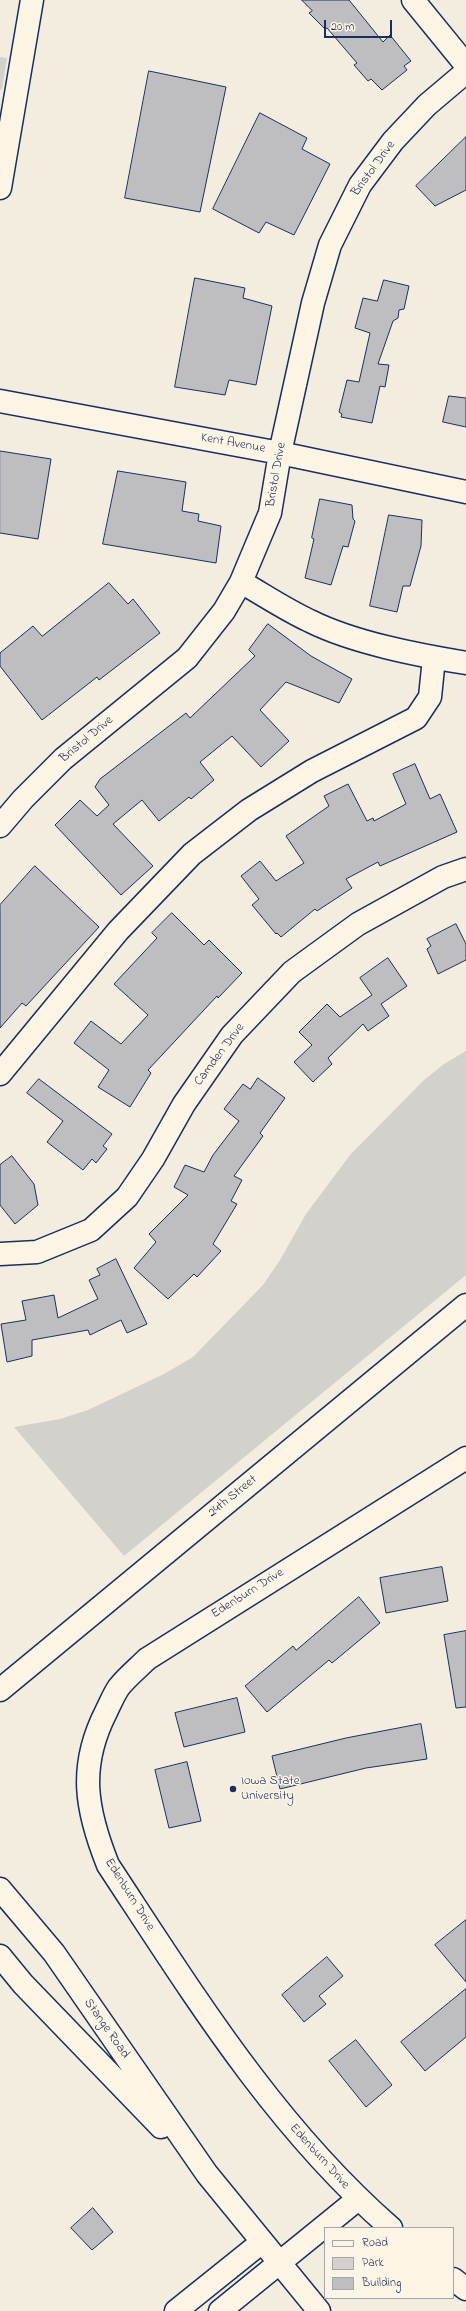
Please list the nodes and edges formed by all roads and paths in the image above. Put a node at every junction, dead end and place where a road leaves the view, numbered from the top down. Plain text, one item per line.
1 (32, 0) edge
2 (413, 0) edge
3 (466, 65) edge
4 (466, 72) edge
5 (0, 188) edge
6 (0, 401) edge
7 (280, 453) junction
8 (466, 492) edge
9 (241, 582) junction
10 (434, 658) junction
11 (466, 663) edge
12 (0, 826) edge
13 (466, 869) edge
14 (0, 1074) edge
15 (0, 1254) edge
16 (465, 1309) edge
17 (466, 1458) edge
18 (0, 1690) edge
19 (0, 1889) edge
20 (0, 1956) edge
21 (207, 2174) junction
22 (358, 2199) junction
23 (324, 2227) edge
24 (324, 2227) edge
25 (390, 2227) edge
26 (262, 2242) junction
27 (280, 2264) junction
28 (454, 2281) edge
29 (466, 2289) edge
30 (176, 2311) edge
31 (220, 2311) edge
32 (319, 2311) edge

1 - 5 street
2 - 3 street
4 - 7 street, Bristol Drive
6 - 7 street, Kent Avenue
7 - 8 street, Kent Avenue
7 - 9 street, Bristol Drive
9 - 10 street
9 - 12 street, Bristol Drive
10 - 11 street
10 - 14 street
13 - 15 street, Camden Drive
16 - 18 street, 24th Street
17 - 22 street, Edenburn Drive
19 - 21 street, Stange Road
20 - 21 street, Stange Road
21 - 26 street, Stange Road
22 - 23 street
22 - 25 street, Edenburn Drive
24 - 27 street
26 - 27 street, Stange Road
26 - 30 street
27 - 31 street
27 - 32 street, Stange Road
28 - 29 street

